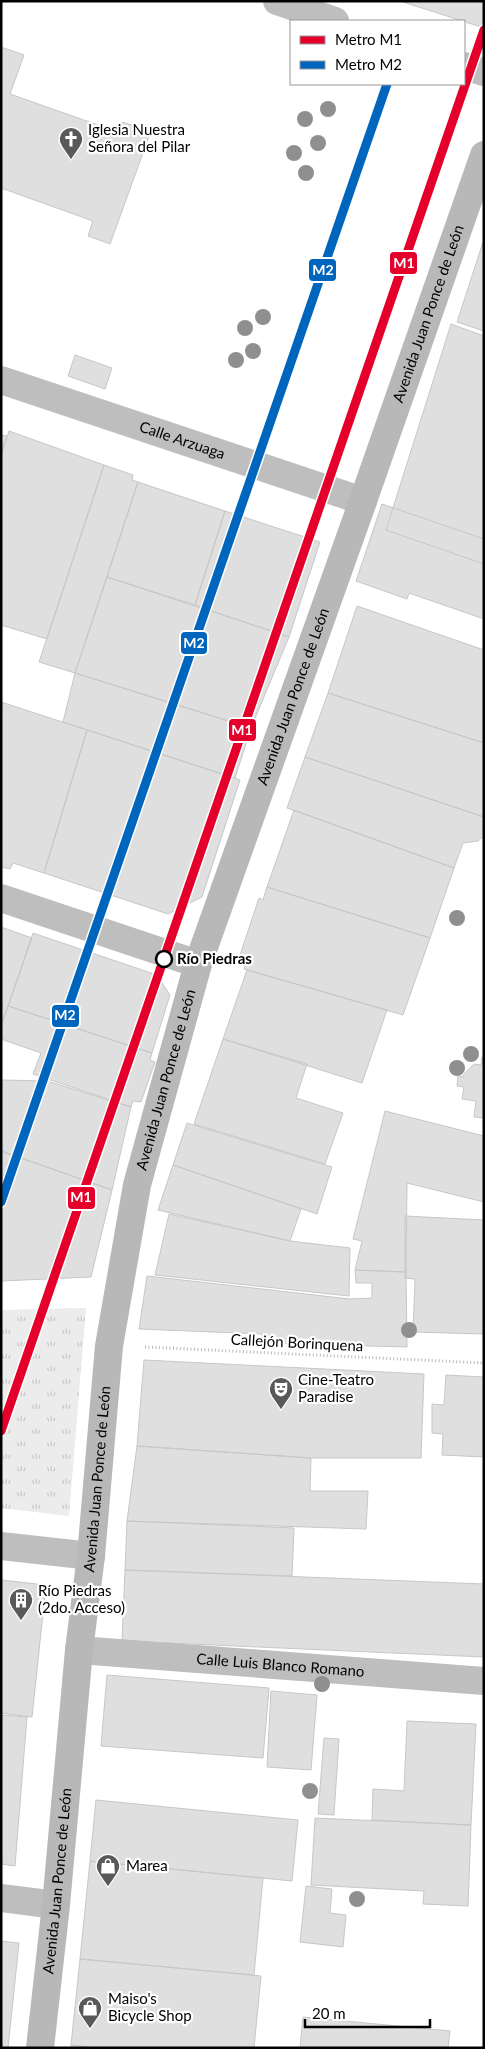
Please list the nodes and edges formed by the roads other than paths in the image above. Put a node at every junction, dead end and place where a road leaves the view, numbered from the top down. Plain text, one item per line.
1 (277, 1) edge
2 (332, 20) edge
3 (465, 66) edge
4 (484, 72) edge
5 (484, 155) edge
6 (1, 380) edge
7 (363, 501) junction
8 (1, 898) edge
9 (198, 964) junction
10 (1, 1546) edge
11 (90, 1556) junction
12 (79, 1650) junction
13 (484, 1681) edge
14 (1, 1898) edge
15 (56, 1905) junction
16 (40, 2048) edge

1 - 2 street
3 - 4 street
5 - 7 street, Avenida Juan Ponce de León
6 - 7 street, Calle Arzuaga
7 - 9 street, Avenida Juan Ponce de León
8 - 9 street
9 - 11 street, Avenida Juan Ponce de León
10 - 11 street
11 - 12 street, Avenida Juan Ponce de León
12 - 13 street, Calle Luis Blanco Romano
12 - 15 street, Avenida Juan Ponce de León
14 - 15 street
15 - 16 street, Avenida Juan Ponce de León

